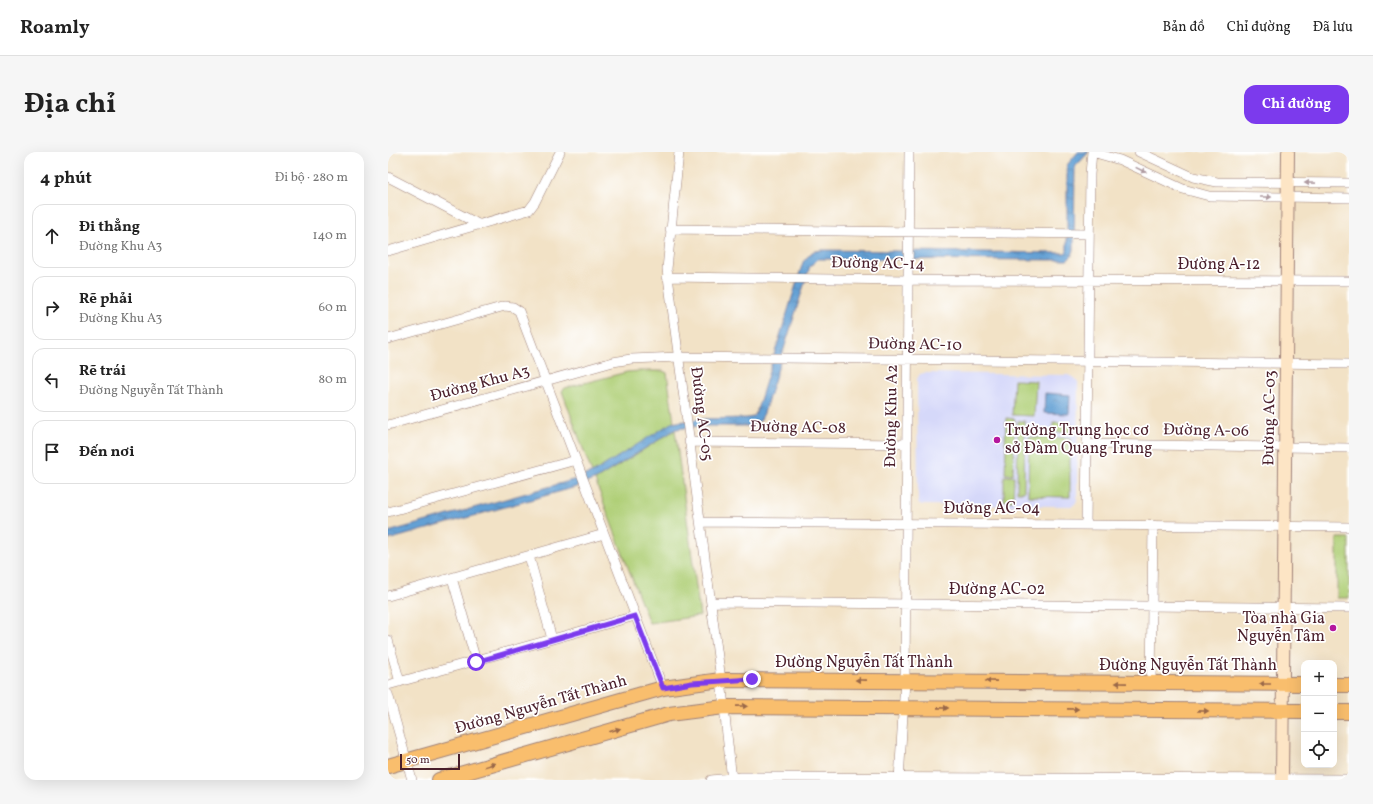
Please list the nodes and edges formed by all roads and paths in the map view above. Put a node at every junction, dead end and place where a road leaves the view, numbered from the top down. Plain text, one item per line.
1 (560, 152) edge
2 (679, 152) edge
3 (909, 152) edge
4 (1092, 152) edge
5 (1139, 152) edge
6 (1288, 152) edge
7 (388, 177) edge
8 (1288, 182) junction
9 (1349, 183) edge
10 (1288, 198) junction
11 (1349, 198) edge
12 (480, 225) junction
13 (670, 229) junction
14 (909, 232) junction
15 (1089, 234) junction
16 (388, 251) edge
17 (667, 277) junction
18 (909, 280) junction
19 (1089, 280) junction
20 (1287, 280) junction
21 (1349, 281) edge
22 (388, 339) edge
23 (679, 357) junction
24 (908, 360) junction
25 (1087, 362) junction
26 (1286, 364) junction
27 (1349, 364) edge
28 (547, 382) junction
29 (388, 425) edge
30 (689, 438) junction
31 (907, 444) junction
32 (1087, 444) junction
33 (1286, 447) junction
34 (1349, 448) edge
35 (576, 460) junction
36 (388, 512) edge
37 (700, 522) junction
38 (906, 524) junction
39 (1086, 525) junction
40 (1154, 525) junction
41 (1284, 526) junction
42 (1349, 527) edge
43 (604, 534) junction
44 (529, 556) junction
45 (452, 578) junction
46 (388, 596) edge
47 (711, 602) junction
48 (905, 604) junction
49 (1152, 606) junction
50 (1284, 607) junction
51 (1349, 608) edge
52 (635, 616) junction
53 (552, 639) junction
54 (388, 640) edge
55 (476, 662) junction
56 (721, 680) junction
57 (905, 680) junction
58 (400, 682) junction
59 (1151, 683) junction
60 (1283, 684) junction
61 (1301, 684) edge
62 (388, 685) edge
63 (1337, 685) edge
64 (1349, 685) edge
65 (663, 688) junction
66 (388, 694) edge
67 (724, 706) junction
68 (904, 708) junction
69 (1282, 711) junction
70 (1301, 711) edge
71 (1337, 712) edge
72 (1349, 712) edge
73 (406, 761) junction
74 (388, 766) edge
75 (732, 779) edge
76 (899, 779) edge
77 (1207, 779) edge
78 (1282, 779) edge
79 (1349, 779) edge
80 (412, 780) edge
81 (439, 780) edge
82 (711, 780) edge

1 - 12 street
2 - 13 street, Đường AC-05
3 - 14 street, Đường Khu A2
4 -> 10 street
4 - 15 street
5 - 8 street
6 - 8 street, Đường AC-03
7 - 12 street
9 -> 8 street
8 - 10 street, Đường AC-03
10 - 11 street
10 - 20 street, Đường AC-03
12 - 16 street
13 - 14 street
13 - 17 street, Đường AC-05
14 - 15 street
14 - 18 street, Đường Khu A2
15 - 19 street
17 - 18 street, Đường AC-14
17 - 23 street, Đường AC-05
18 - 19 street, Đường AC-14
18 - 24 street, Đường Khu A2
19 - 20 street, Đường A-12
19 - 25 street
20 - 21 street, Đường A-12
20 - 26 street, Đường AC-03
22 - 28 street
23 - 24 street, Đường AC-10
23 - 28 street, Đường AC-10
23 - 30 street, Đường AC-05
24 - 25 street, Đường AC-10
24 - 31 street, Đường Khu A2
25 - 26 street, Đường AC-10
25 - 32 street
26 - 27 street, Đường AC-10
26 - 33 street, Đường AC-03
28 - 29 street, Đường Khu A3
28 - 35 street, Đường Khu A3
30 - 31 street, Đường AC-08
30 - 37 street, Đường AC-05
31 - 38 street, Đường Khu A2
32 - 33 street, Đường A-06
32 - 39 street
33 - 34 street, Đường A-06
33 - 41 street, Đường AC-03
35 - 36 street
35 - 43 street, Đường Khu A3
37 - 38 street, Đường AC-04
37 - 47 street, Đường AC-05
38 - 39 street, Đường AC-04
38 - 48 street, Đường Khu A2
39 - 40 street, Đường AC-04
40 - 41 street, Đường AC-04
40 - 49 street
41 - 42 street, Đường AC-04
41 - 50 street, Đường AC-03
43 - 44 street
43 - 52 street, Đường Khu A3
44 - 45 street
44 - 53 street
45 - 46 street
45 - 55 street
47 - 48 street, Đường AC-02
47 - 56 street, Đường AC-05
48 - 49 street, Đường AC-02
48 - 57 street, Đường Khu A2
49 - 50 street, Đường AC-02
49 - 59 street
50 - 51 street, Đường AC-02
50 - 60 street, Đường AC-03
52 - 53 street
52 - 65 street, Đường Khu A3
53 - 55 street
54 - 58 street
55 - 58 street
57 -> 56 main road, Đường Nguyễn Tất Thành
56 - 65 main road, Đường Nguyễn Tất Thành
56 - 67 street, Đường AC-05
59 -> 57 main road, Đường Nguyễn Tất Thành
57 - 68 street, Đường Khu A2
58 - 62 street
60 -> 59 main road, Đường Nguyễn Tất Thành
60 - 61 main road, Đường Nguyễn Tất Thành
60 - 69 street, Đường AC-03
63 - 64 main road
65 - 73 main road, Đường Nguyễn Tất Thành
66 - 73 street
67 -> 68 main road
67 - 75 street, Đường AC-05
81 -> 67 main road
68 -> 69 main road
68 - 76 street, Đường Khu A2
69 - 70 main road
69 - 78 street, Đường AC-03
71 - 72 main road
73 - 74 main road, Đường Nguyễn Tất Thành
73 - 80 street
75 - 76 street
75 - 82 street
76 - 77 street
77 - 78 street
78 - 79 street

